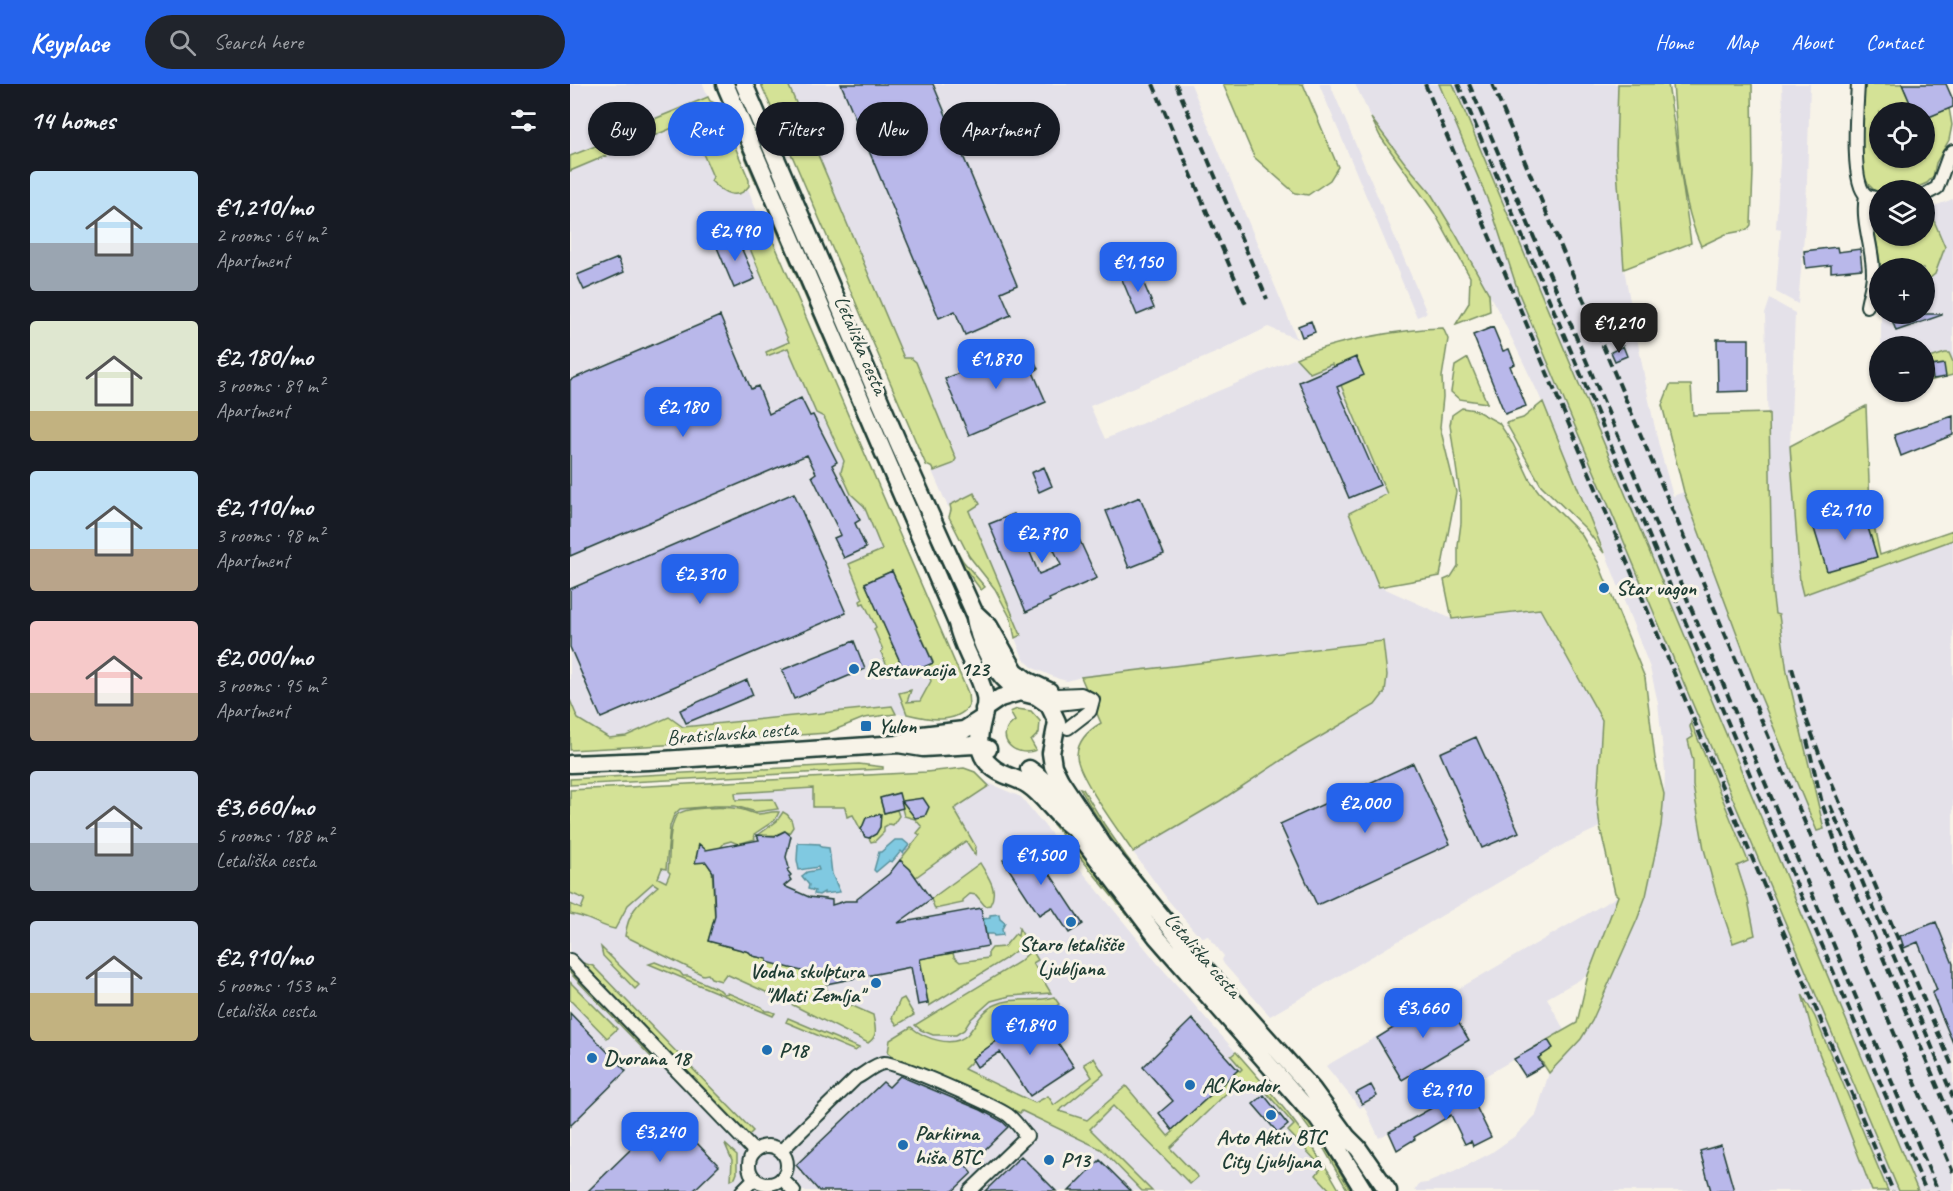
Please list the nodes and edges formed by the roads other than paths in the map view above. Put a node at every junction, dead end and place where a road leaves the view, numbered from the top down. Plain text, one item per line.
1 (725, 84) edge
2 (744, 84) edge
3 (1858, 84) edge
4 (1953, 151) edge
5 (1935, 189) edge
6 (1866, 195) junction
7 (1869, 196) edge
8 (1867, 306) dead end
9 (974, 612) junction
10 (1020, 692) junction
11 (1056, 702) junction
12 (987, 710) junction
13 (1068, 728) junction
14 (898, 744) junction
15 (986, 752) junction
16 (1057, 754) junction
17 (570, 764) edge
18 (1029, 770) junction
19 (1075, 829) junction
20 (570, 960) edge
21 (1305, 1106) junction
22 (1347, 1137) junction
23 (782, 1150) junction
24 (754, 1151) junction
25 (754, 1179) junction
26 (782, 1179) junction
27 (742, 1191) edge
28 (794, 1191) edge
29 (970, 1191) edge
30 (1355, 1191) edge
31 (1364, 1191) edge
32 (1376, 1191) edge
33 (1388, 1191) edge

1 - 12 main road, Letališka cesta
2 - 9 main road, Letališka cesta
3 - 6 street
4 - 5 street
6 - 7 street
6 - 8 street
9 - 10 main road, Letališka cesta
9 - 11 main road, Letališka cesta
10 - 11 main road, Letališka cesta
10 - 12 main road
11 - 13 main road
11 - 13 street
11 - 16 main road, Letališka cesta
12 - 14 main road, Bratislavska cesta
12 - 15 main road, Letališka cesta
12 - 15 main road, Letališka cesta
13 - 16 main road, Letališka cesta
14 - 15 main road, Bratislavska cesta
14 - 17 main road, Bratislavska cesta
15 - 18 main road, Letališka cesta
15 - 19 main road, Letališka cesta
16 - 18 main road
16 - 22 main road, Letališka cesta
18 - 19 main road, Letališka cesta
19 - 21 main road, Letališka cesta
20 - 24 street
21 - 30 main road, Letališka cesta
21 - 31 main road, Letališka cesta
22 - 32 main road, Letališka cesta
22 - 33 main road, Letališka cesta
23 - 24 street
23 - 26 street
23 - 29 street
24 - 25 street
25 - 26 street
25 - 27 street
26 - 28 street

